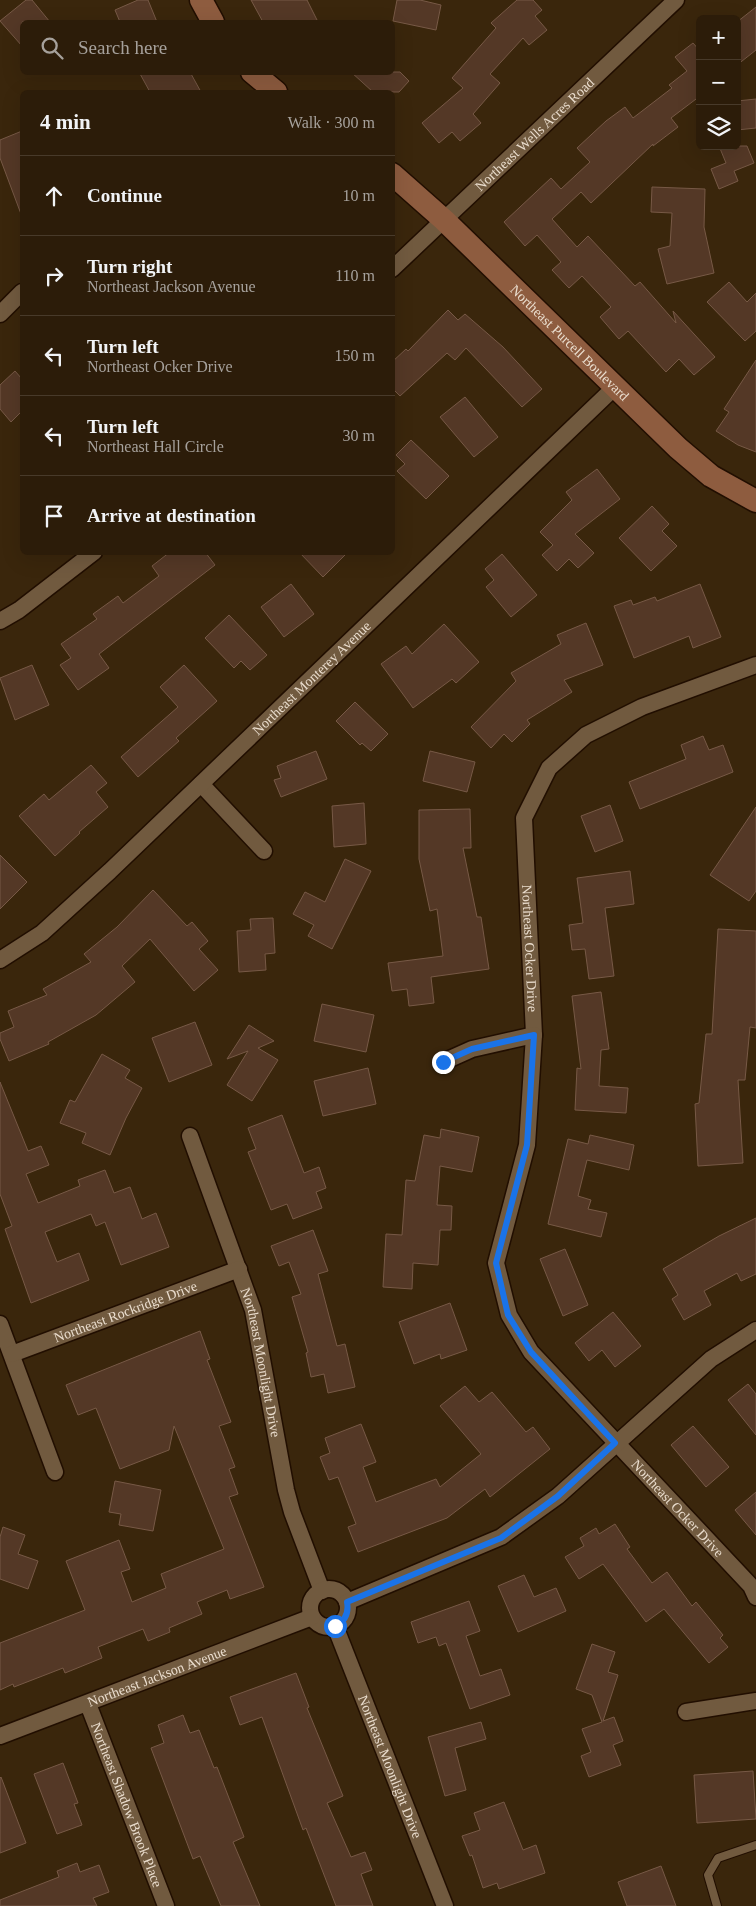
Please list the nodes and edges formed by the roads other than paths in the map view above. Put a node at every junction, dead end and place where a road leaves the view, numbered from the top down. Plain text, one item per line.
1 (201, 0) edge
2 (676, 0) edge
3 (211, 20) edge
4 (256, 75) edge
5 (274, 90) edge
6 (395, 177) edge
7 (444, 220) junction
8 (395, 266) edge
9 (20, 294) edge
10 (0, 314) edge
11 (616, 386) junction
12 (756, 501) edge
13 (90, 555) edge
14 (0, 621) edge
15 (756, 665) edge
16 (201, 784) junction
17 (264, 851) dead end
18 (0, 960) edge
19 (534, 1035) junction
20 (443, 1062) dead end
21 (190, 1136) dead end
22 (239, 1269) junction
23 (0, 1324) edge
24 (756, 1330) edge
25 (12, 1354) junction
26 (615, 1443) junction
27 (55, 1472) dead end
28 (322, 1591) junction
29 (756, 1597) edge
30 (347, 1602) junction
31 (312, 1616) junction
32 (335, 1626) junction
33 (756, 1702) edge
34 (88, 1704) junction
35 (686, 1712) dead end
36 (0, 1736) edge
37 (756, 1845) edge
38 (166, 1906) edge
39 (445, 1906) edge
40 (716, 1906) edge

1 - 3 street
2 - 7 street, Northeast Wells Acres Road
4 - 5 street
6 - 7 street, Northeast Purcell Boulevard
7 - 8 street, Northeast Wells Acres Road
7 - 11 street, Northeast Purcell Boulevard
9 - 10 street
11 - 12 street, Northeast Purcell Boulevard
11 - 16 street, Northeast Monterey Avenue
13 - 14 street
15 - 19 street, Northeast Ocker Drive
16 - 17 street
16 - 18 street, Northeast Monterey Avenue
19 - 20 street
19 - 26 street, Northeast Ocker Drive
21 - 22 street, Northeast Moonlight Drive
22 - 25 street, Northeast Rockridge Drive
22 - 28 street, Northeast Moonlight Drive
23 - 25 street
24 - 26 street
25 - 27 street
26 - 29 street, Northeast Ocker Drive
26 - 30 street
28 - 30 street
28 - 31 street
30 - 32 street
31 - 32 street
31 - 34 street, Northeast Jackson Avenue
32 - 39 street, Northeast Moonlight Drive
33 - 35 street
34 - 36 street, Northeast Jackson Avenue
34 - 38 street, Northeast Shadow Brook Place
37 - 40 lane

